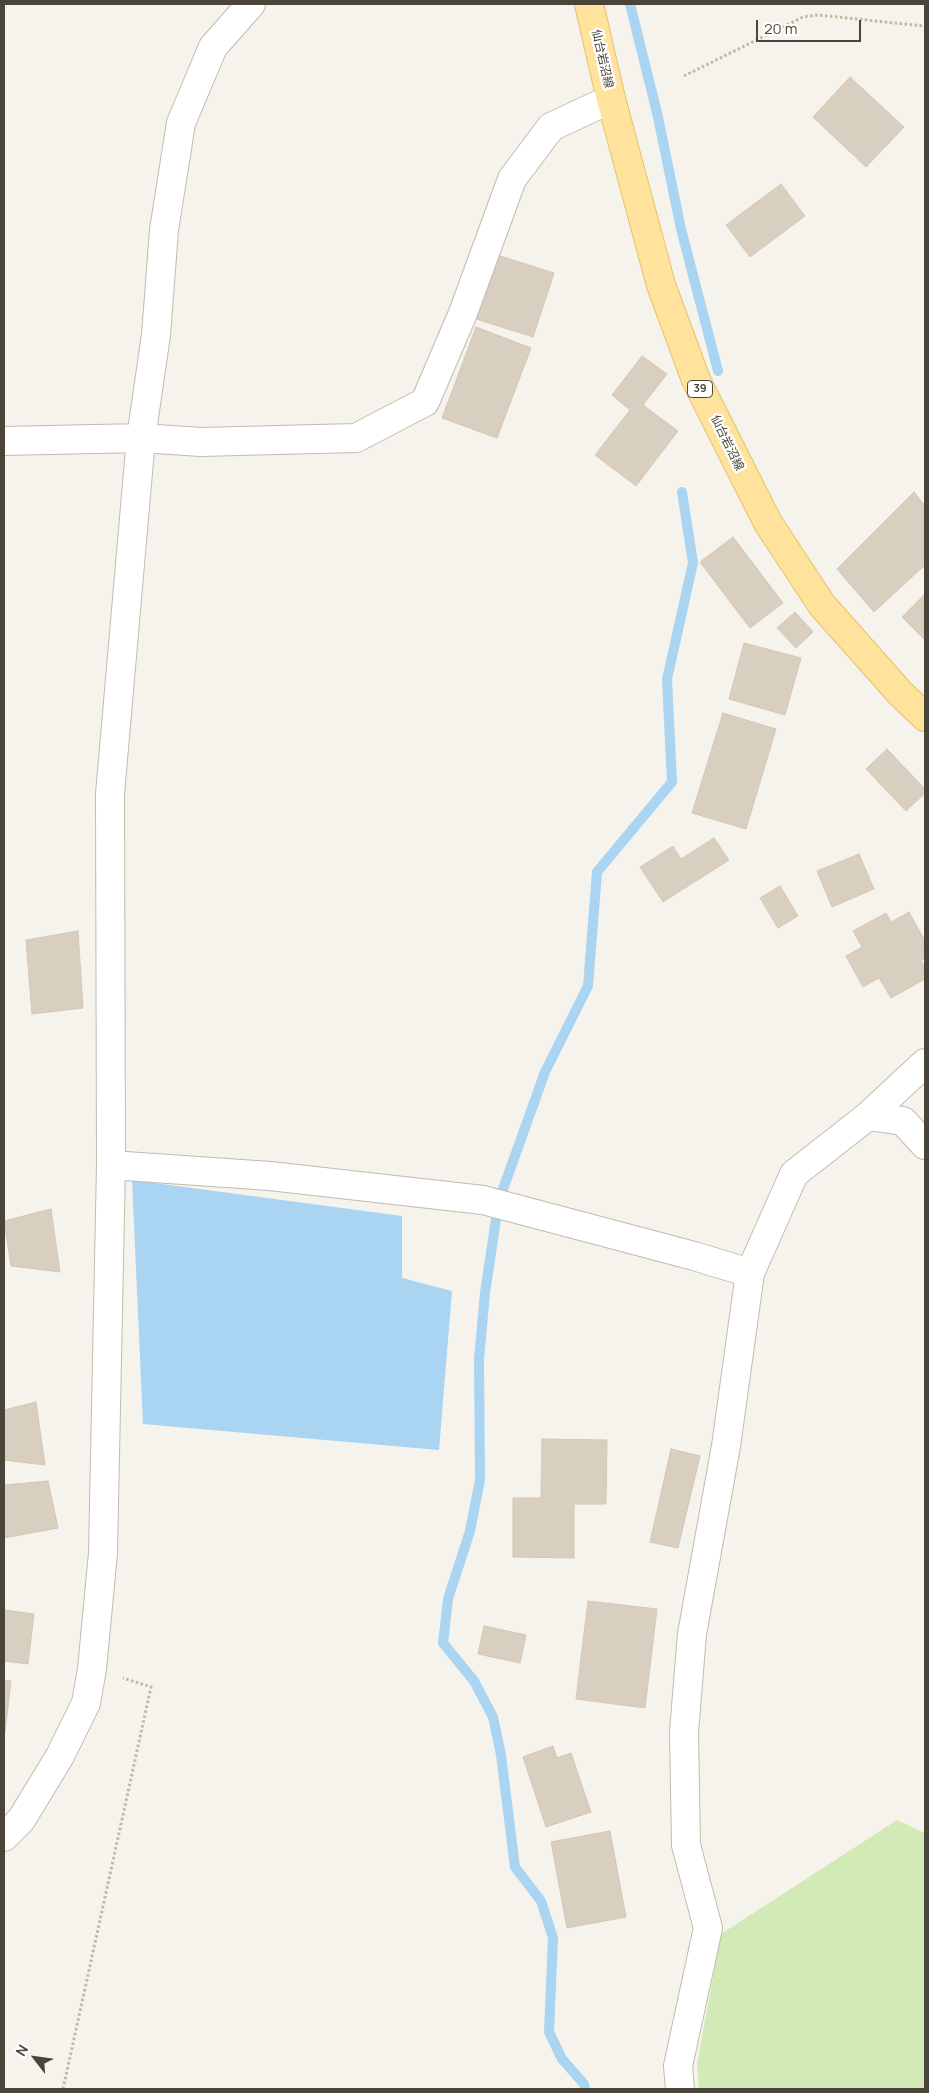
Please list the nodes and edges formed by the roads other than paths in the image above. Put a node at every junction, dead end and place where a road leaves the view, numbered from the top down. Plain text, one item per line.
1 (250, 4) edge
2 (589, 4) edge
3 (611, 99) junction
4 (141, 438) junction
5 (4, 441) edge
6 (925, 717) edge
7 (925, 1063) edge
8 (868, 1116) junction
9 (925, 1145) edge
10 (110, 1166) junction
11 (750, 1273) junction
12 (4, 1837) edge
13 (680, 2089) edge

1 - 4 street
2 - 3 main road, 仙台岩沼線 / 39
3 - 4 street
3 - 6 main road, 仙台岩沼線 / 39
4 - 5 street
4 - 10 street
7 - 8 street
8 - 9 street
8 - 11 street
10 - 11 street
10 - 12 street
11 - 13 street

